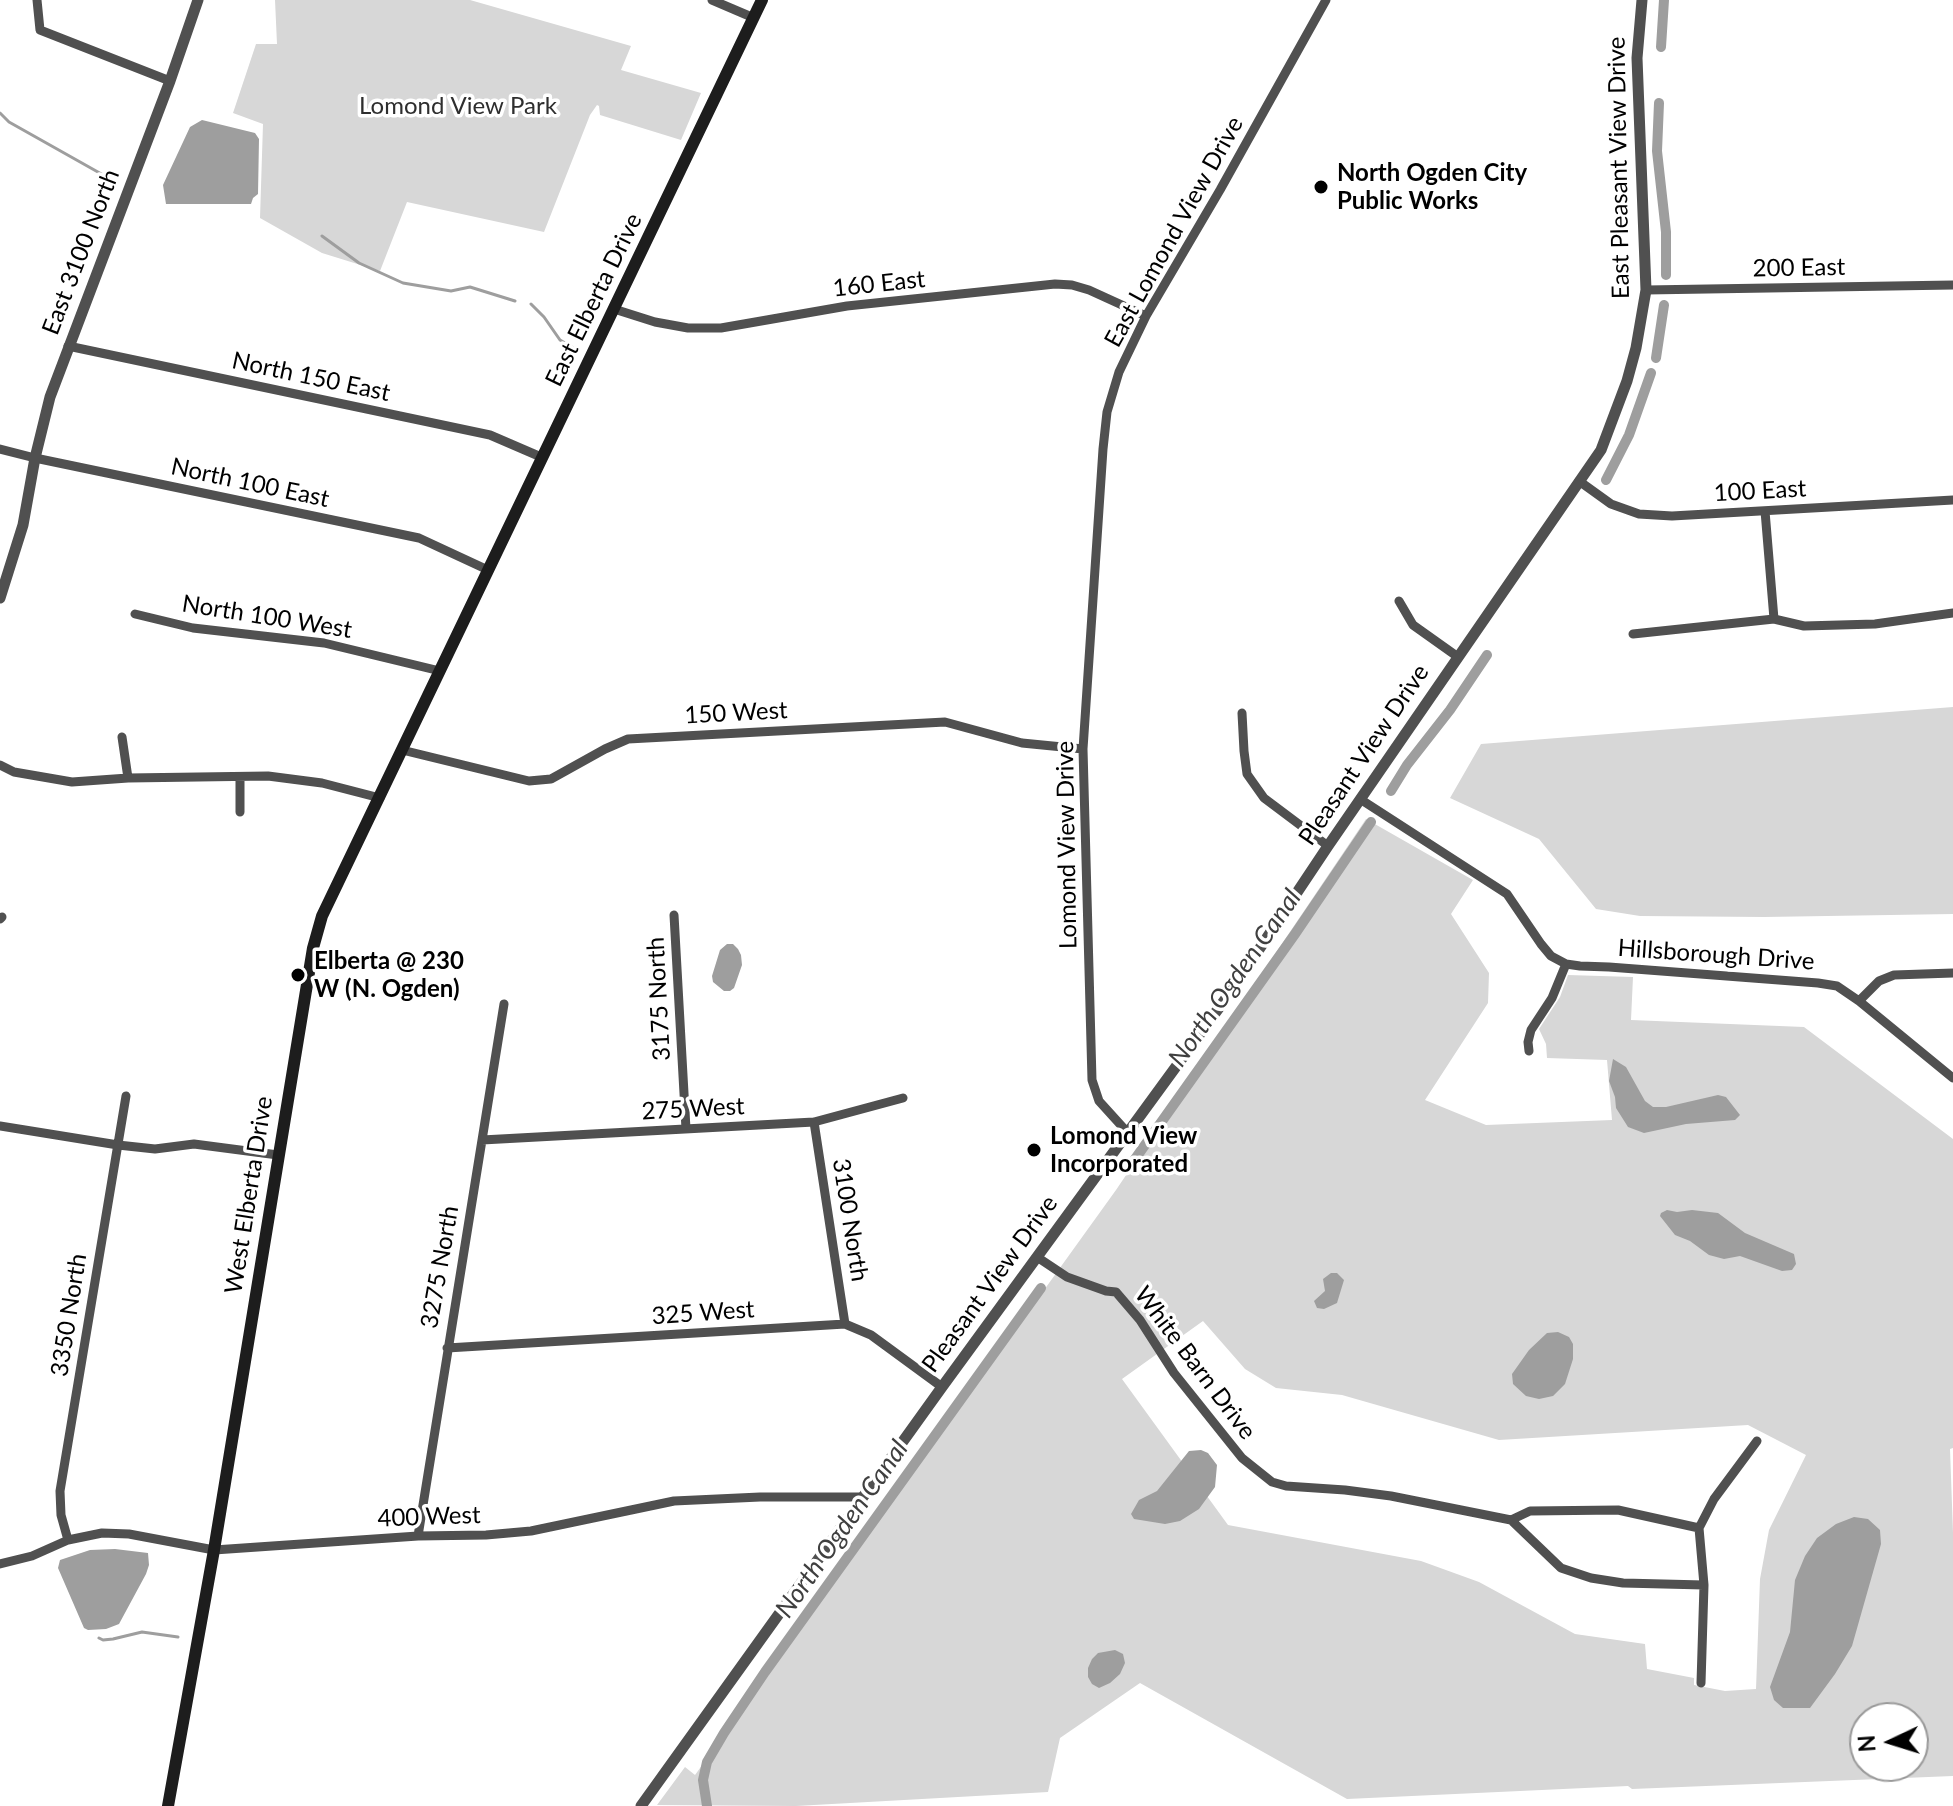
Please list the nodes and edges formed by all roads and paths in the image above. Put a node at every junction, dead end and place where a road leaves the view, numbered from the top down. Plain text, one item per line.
1 (37, 0) edge
2 (198, 0) edge
3 (712, 0) edge
4 (762, 0) edge
5 (1326, 0) edge
6 (1642, 0) edge
7 (754, 18) junction
8 (170, 81) junction
9 (1953, 285) edge
10 (1646, 290) junction
11 (614, 309) junction
12 (1146, 316) junction
13 (68, 346) junction
14 (1627, 381) joint
15 (0, 449) edge
16 (541, 457) junction
17 (35, 458) junction
18 (1579, 481) junction
19 (1953, 500) edge
20 (1765, 511) junction
21 (1097, 545) joint
22 (488, 570) junction
23 (3, 582) edge
24 (0, 598) edge
25 (1399, 601) dead end
26 (1953, 613) edge
27 (135, 614) dead end
28 (465, 619) joint
29 (1774, 619) junction
30 (1633, 634) dead end
31 (1458, 657) junction
32 (440, 671) junction
33 (1242, 713) dead end
34 (122, 737) dead end
35 (1083, 749) junction
36 (402, 750) junction
37 (0, 765) edge
38 (240, 777) junction
39 (128, 778) junction
40 (380, 798) junction
41 (1360, 799) junction
42 (240, 812) dead end
43 (1328, 846) junction
44 (674, 915) dead end
45 (1566, 964) junction
46 (1953, 973) edge
47 (1859, 1001) junction
48 (504, 1004) dead end
49 (1529, 1051) dead end
50 (1953, 1078) edge
51 (126, 1096) dead end
52 (903, 1098) dead end
53 (814, 1122) junction
54 (0, 1126) edge
55 (686, 1129) junction
56 (1128, 1133) junction
57 (482, 1140) junction
58 (118, 1145) junction
59 (278, 1155) junction
60 (1037, 1257) junction
61 (845, 1324) junction
62 (447, 1348) junction
63 (942, 1387) junction
64 (1757, 1441) dead end
65 (863, 1497) junction
66 (1511, 1520) junction
67 (1699, 1528) junction
68 (418, 1536) junction
69 (68, 1540) junction
70 (214, 1550) junction
71 (0, 1564) edge
72 (1704, 1585) junction
73 (1701, 1683) dead end
74 (168, 1806) edge
75 (641, 1806) edge

1 - 8 street
2 - 8 street, East 3100 North
3 - 7 street
4 - 7 main road, East Elberta Drive
5 - 12 street, East Lomond View Drive
6 - 10 street, East Pleasant View Drive
7 - 11 main road, East Elberta Drive
8 - 13 street, East 3100 North
9 - 10 street, 200 East
10 - 14 street, East Pleasant View Drive
11 - 12 street, 160 East
11 - 16 main road, East Elberta Drive
12 - 21 street, East Lomond View Drive
13 - 16 street, North 150 East
13 - 17 street, East 3100 North
14 - 18 street, Pleasant View Drive
15 - 17 street, North 100 East
16 - 22 main road, East Elberta Drive
17 - 22 street, North 100 East
17 - 23 street, East 3100 North
18 - 20 street, 100 East
18 - 31 street, Pleasant View Drive
19 - 20 street, 100 East
20 - 29 street
21 - 35 street, Lomond View Drive
22 - 28 main road, East Elberta Drive
23 - 24 street, East 3100 North
25 - 31 street
26 - 29 street
27 - 32 street, North 100 West
28 - 32 main road, West Elberta Drive
29 - 30 street
31 - 41 street, Pleasant View Drive
32 - 36 main road, West Elberta Drive
33 - 43 street
34 - 39 street
35 - 36 street, 150 West
35 - 56 street, Lomond View Drive
36 - 40 main road, West Elberta Drive
37 - 39 street
38 - 39 street
38 - 40 street
38 - 42 street
40 - 59 main road, West Elberta Drive
41 - 43 street, Pleasant View Drive
41 - 45 street
43 - 56 street, Pleasant View Drive
44 - 55 street, 3175 North
45 - 47 street, Hillsborough Drive
45 - 49 street
46 - 47 street
47 - 50 street, Hillsborough Drive
48 - 57 street, 3275 North
51 - 58 street, 3350 North
52 - 53 street, 275 West
53 - 55 street, 275 West
53 - 61 street, 3100 North
54 - 58 street
55 - 57 street, 275 West
56 - 60 street, Pleasant View Drive
57 - 62 street, 3275 North
58 - 59 street
58 - 69 street, 3350 North
59 - 70 main road, West Elberta Drive
60 - 63 street, Pleasant View Drive
60 - 66 street, White Barn Drive
61 - 62 street, 325 West
61 - 63 street
62 - 68 street, 3275 North
63 - 65 street, Pleasant View Drive
64 - 67 street
65 - 68 street, 400 West
65 - 75 street, Pleasant View Drive
66 - 67 street, White Barn Drive
66 - 72 street
67 - 72 street
68 - 70 street, 400 West
69 - 70 street, 400 West
69 - 71 street, 400 West
70 - 74 main road, West Elberta Drive
72 - 73 street

